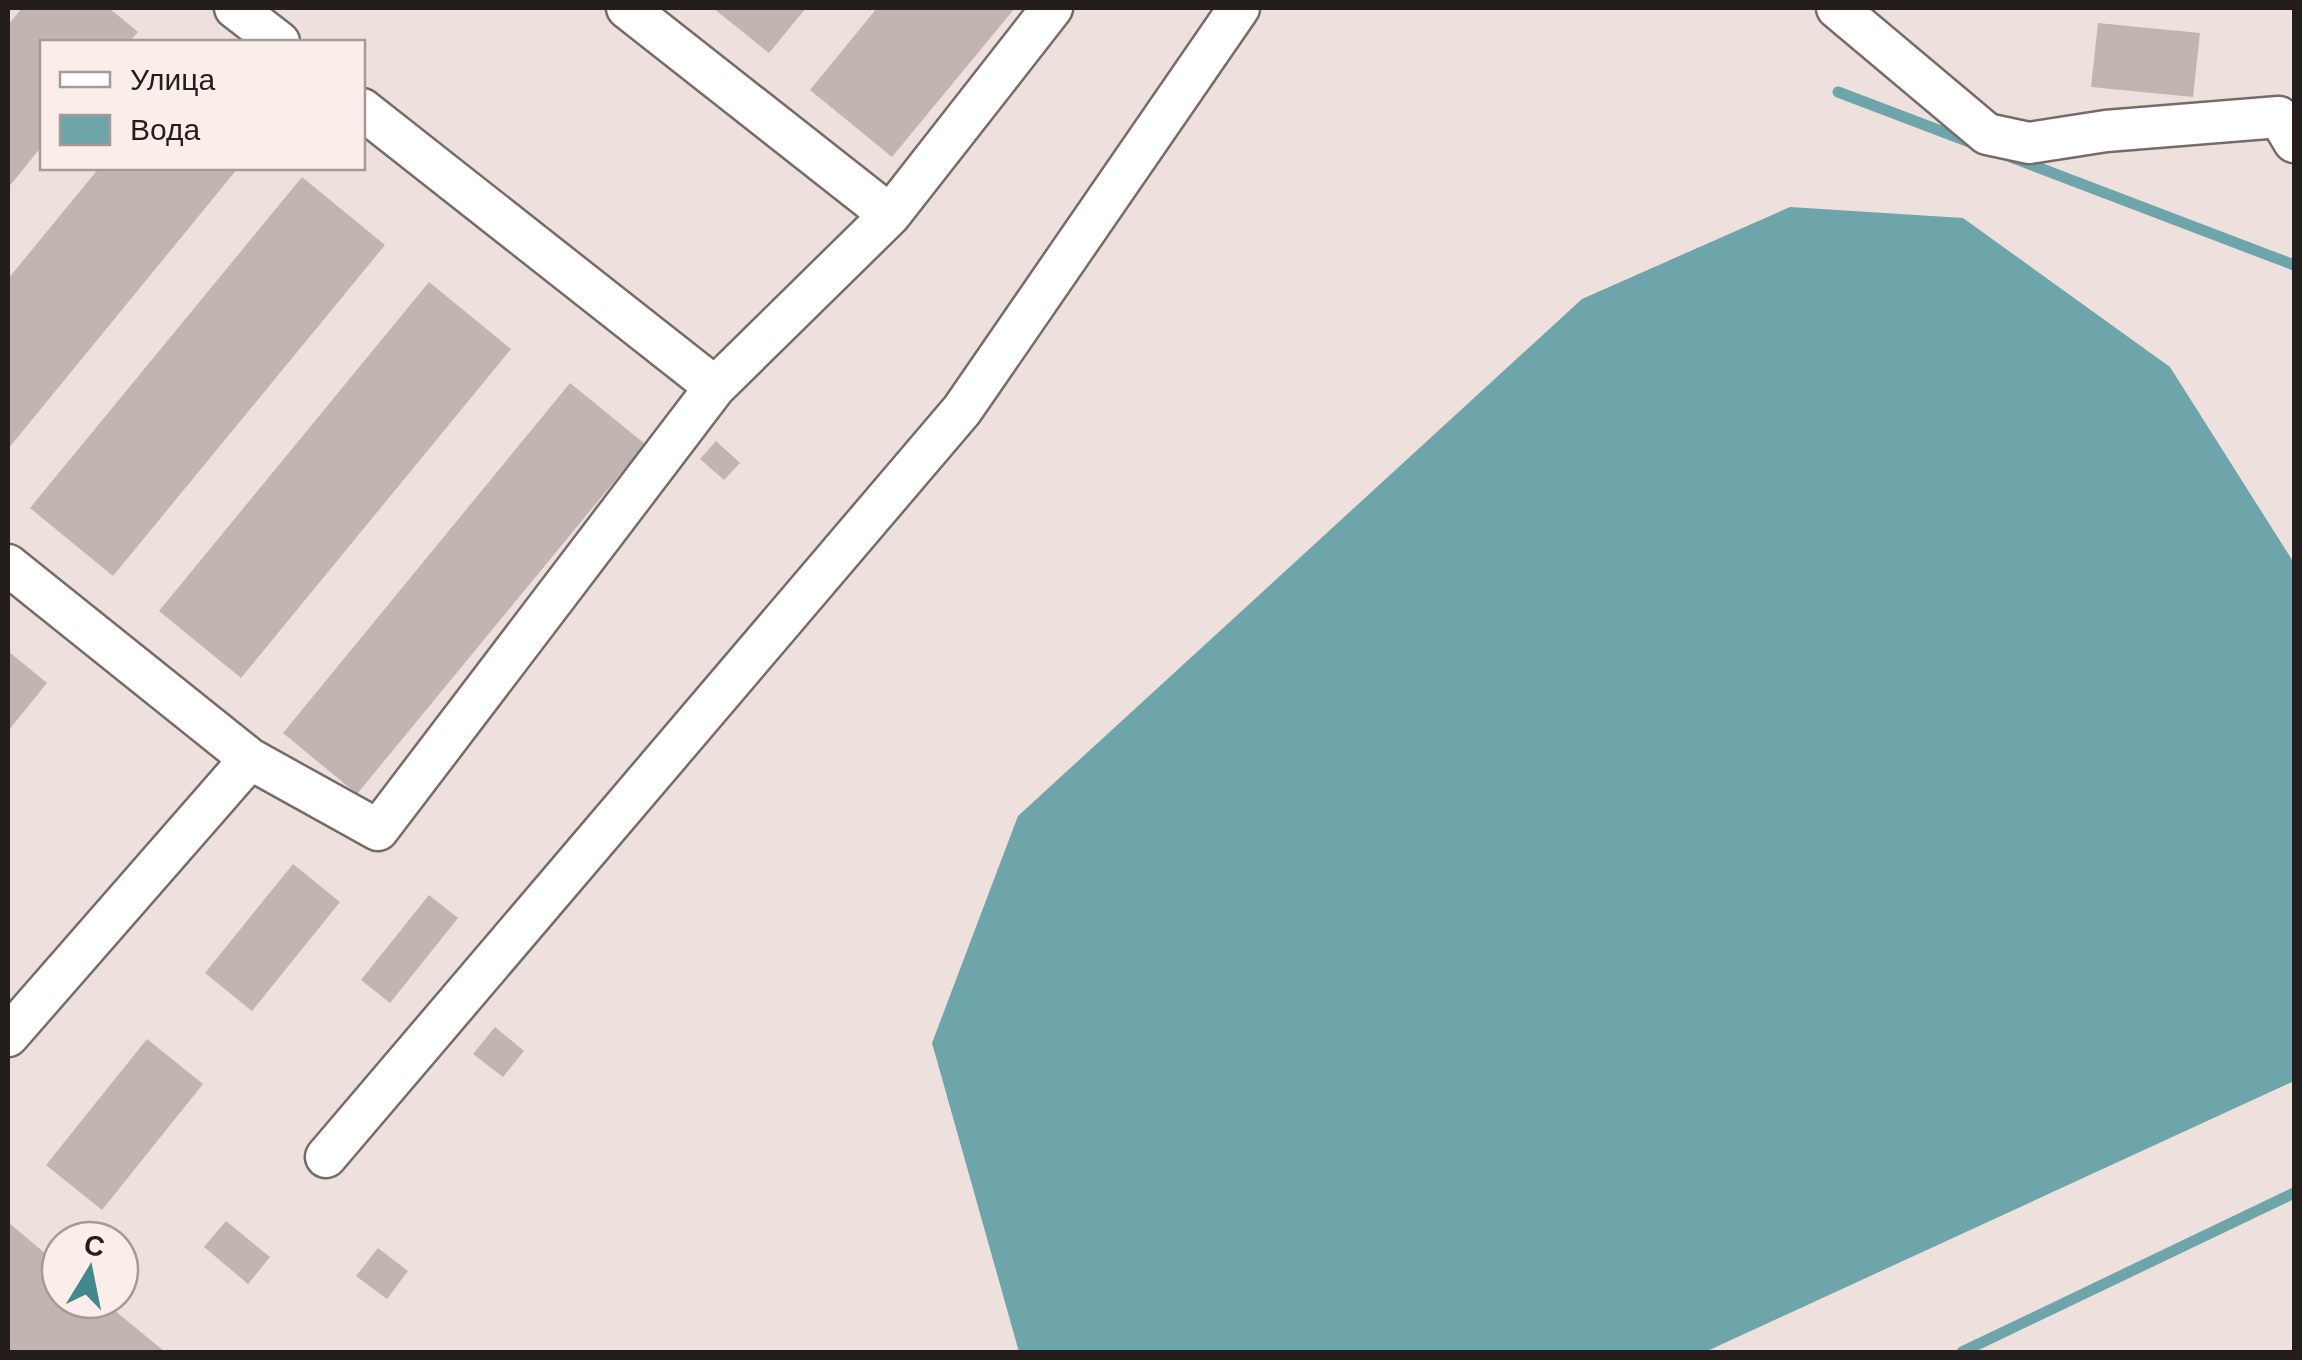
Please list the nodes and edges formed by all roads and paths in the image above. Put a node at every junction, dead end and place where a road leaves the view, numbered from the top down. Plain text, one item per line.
1 (234, 8) edge
2 (628, 8) edge
3 (1052, 8) edge
4 (1240, 8) edge
5 (1838, 8) edge
6 (276, 40) edge
7 (365, 110) edge
8 (2294, 142) edge
9 (890, 215) junction
10 (715, 387) junction
11 (8, 565) edge
12 (250, 759) junction
13 (8, 1036) edge
14 (326, 1156) dead end

1 - 6 lane
2 - 9 lane
3 - 9 lane
4 - 14 lane
5 - 8 lane
7 - 10 lane
9 - 10 lane
10 - 12 lane
11 - 12 lane
12 - 13 lane

